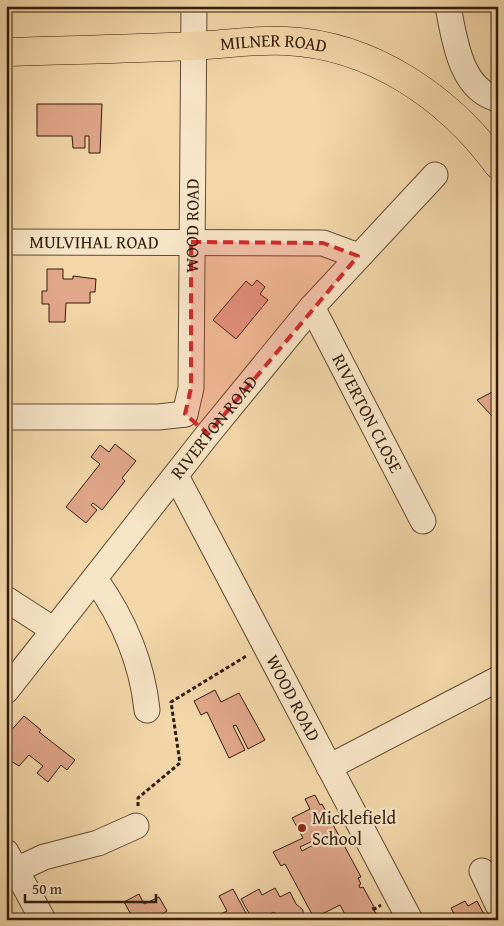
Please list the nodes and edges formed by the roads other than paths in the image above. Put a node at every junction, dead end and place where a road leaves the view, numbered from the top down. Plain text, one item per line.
1 (194, 6) edge
2 (448, 6) edge
3 (192, 46) junction
4 (6, 52) edge
5 (492, 96) edge
6 (498, 164) edge
7 (435, 175) dead end
8 (6, 242) edge
9 (191, 242) junction
10 (358, 256) junction
11 (312, 307) junction
12 (185, 414) junction
13 (6, 417) edge
14 (208, 434) junction
15 (176, 476) junction
16 (423, 521) dead end
17 (95, 579) junction
18 (6, 599) edge
19 (54, 630) junction
20 (498, 679) edge
21 (6, 691) edge
22 (146, 710) dead end
23 (329, 767) junction
24 (136, 826) road end
25 (11, 861) edge
26 (482, 871) dead end
27 (498, 905) edge
28 (43, 920) edge
29 (410, 920) edge

1 - 3 street, WOOD ROAD
2 - 5 street
3 - 4 main road, MILNER ROAD
3 - 6 main road, MILNER ROAD
3 - 9 street, WOOD ROAD
7 - 10 street, RIVERTON ROAD
8 - 9 street, MULVIHAL ROAD
9 - 10 street, MULVIHAL ROAD
9 - 12 street, WOOD ROAD
10 - 11 street, RIVERTON ROAD
11 - 14 street, RIVERTON ROAD
11 - 16 street, RIVERTON CLOSE
12 - 13 street
12 - 14 street
14 - 15 street, RIVERTON ROAD
15 - 17 street, RIVERTON ROAD
15 - 23 street, WOOD ROAD
17 - 19 street, RIVERTON ROAD
17 - 22 street
18 - 19 street
19 - 21 street, RIVERTON ROAD
20 - 23 street
23 - 29 street, WOOD ROAD
24 - 25 street
25 - 28 street
26 - 27 street

